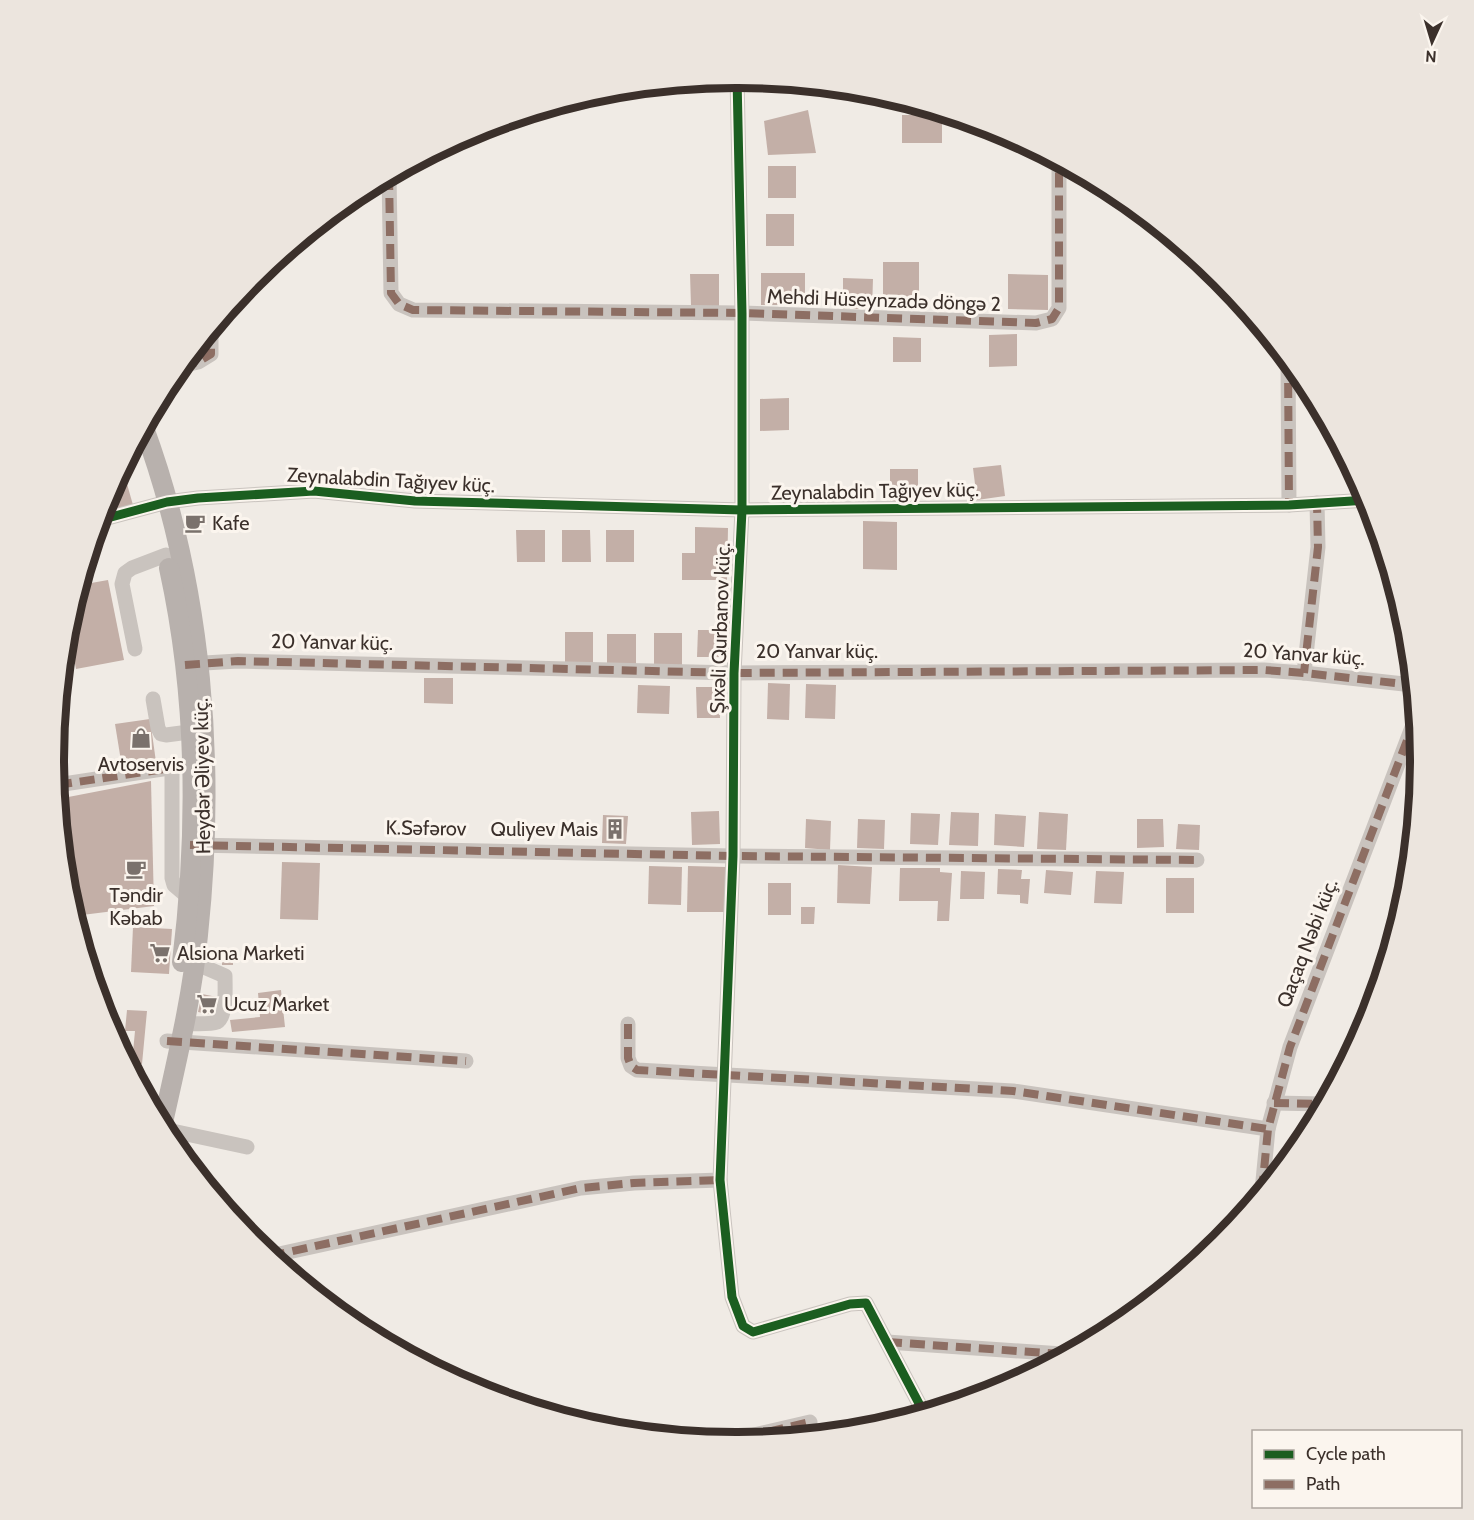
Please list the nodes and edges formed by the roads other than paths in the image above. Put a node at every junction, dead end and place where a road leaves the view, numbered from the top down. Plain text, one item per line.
1 (737, 88) edge
2 (1059, 170) edge
3 (389, 185) edge
4 (742, 313) junction
5 (211, 341) edge
6 (194, 364) edge
7 (1288, 375) edge
8 (147, 440) edge
9 (139, 453) edge
10 (1357, 501) edge
11 (1317, 503) junction
12 (161, 504) junction
13 (1289, 505) junction
14 (742, 510) junction
15 (110, 517) edge
16 (166, 555) junction
17 (135, 649) dead end
18 (192, 664) junction
19 (734, 673) junction
20 (1304, 673) junction
21 (1405, 684) edge
22 (153, 699) dead end
23 (189, 732) junction
24 (1409, 736) edge
25 (182, 766) junction
26 (65, 784) edge
27 (197, 845) junction
28 (733, 856) junction
29 (1197, 860) dead end
30 (188, 897) junction
31 (195, 963) junction
32 (628, 1024) dead end
33 (177, 1036) junction
34 (466, 1060) dead end
35 (725, 1075) junction
36 (156, 1098) edge
37 (1274, 1103) junction
38 (1314, 1104) edge
39 (165, 1113) edge
40 (1268, 1128) junction
41 (176, 1131) edge
42 (247, 1147) dead end
43 (1263, 1178) edge
44 (720, 1180) junction
45 (280, 1254) edge
46 (887, 1342) junction
47 (1052, 1353) edge
48 (921, 1407) edge
49 (810, 1422) dead end
50 (770, 1431) edge

1 - 4 street, Şıxəli Qurbanov küç.
2 - 4 street, Mehdi Hüseynzadə döngə 2
3 - 4 street, Mehdi Hüseynzadə döngə 2
4 - 14 street, Şıxəli Qurbanov küç.
5 - 6 street
7 - 13 street
8 - 12 main road, Heydər Əliyev küç.
9 - 12 main road, Heydər Əliyev küç.
10 - 11 street, Zeynalabdin Tağıyev küç.
11 - 13 street, Zeynalabdin Tağıyev küç.
11 - 20 street
12 - 14 street, Zeynalabdin Tağıyev küç.
12 - 15 street, Zeynalabdin Tağıyev küç.
12 - 16 main road, Heydər Əliyev küç.
12 - 18 main road, Heydər Əliyev küç.
13 - 14 street, Zeynalabdin Tağıyev küç.
14 - 19 street, Şıxəli Qurbanov küç.
16 - 17 street
16 - 18 main road, Heydər Əliyev küç.
18 - 19 street, 20 Yanvar küç.
18 - 23 main road, Heydər Əliyev küç.
18 - 27 main road, Heydər Əliyev küç.
19 - 20 street, 20 Yanvar küç.
19 - 28 street, Şıxəli Qurbanov küç.
20 - 21 street, 20 Yanvar küç.
22 - 23 street
23 - 25 main road, Heydər Əliyev küç.
24 - 37 street, Qaçaq Nəbi küç.
25 - 26 street
25 - 27 main road, Heydər Əliyev küç.
25 - 30 street
27 - 28 street, K.Səfərov
27 - 30 main road, Heydər Əliyev küç.
27 - 31 main road, Heydər Əliyev küç.
28 - 29 street, K.Səfərov
28 - 35 street, Şıxəli Qurbanov küç.
30 - 33 main road, Heydər Əliyev küç.
31 - 33 main road, Heydər Əliyev küç.
31 - 33 street
32 - 35 street
33 - 34 street
33 - 36 main road, Heydər Əliyev küç.
33 - 39 main road, Heydər Əliyev küç.
35 - 40 street
35 - 44 street, Şıxəli Qurbanov küç.
37 - 38 street
37 - 40 street, Qaçaq Nəbi küç.
40 - 43 street, Qaçaq Nəbi küç.
41 - 42 street
44 - 45 street
44 - 46 street, Şıxəli Qurbanov küç.
46 - 47 street
46 - 48 street
49 - 50 street

